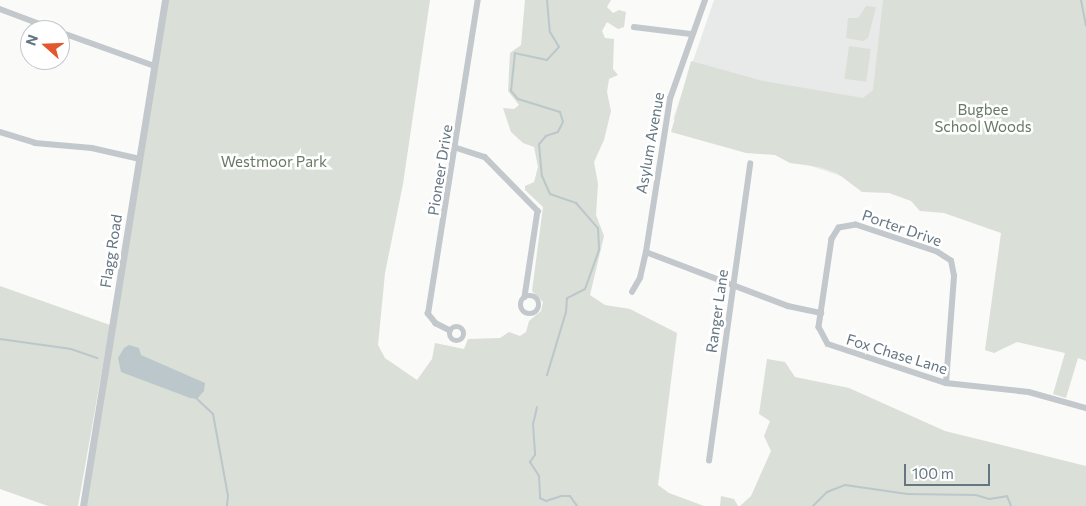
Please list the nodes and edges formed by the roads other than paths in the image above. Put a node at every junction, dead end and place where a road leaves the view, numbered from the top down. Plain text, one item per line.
1 (165, 0) edge
2 (478, 0) edge
3 (705, 0) edge
4 (0, 9) edge
5 (29, 20) edge
6 (634, 27) dead end
7 (691, 34) junction
8 (70, 36) edge
9 (155, 66) junction
10 (0, 132) edge
11 (457, 148) junction
12 (140, 159) junction
13 (750, 164) dead end
14 (646, 252) junction
15 (734, 285) junction
16 (632, 292) dead end
17 (525, 297) dead end
18 (821, 313) junction
19 (450, 331) dead end
20 (946, 383) junction
21 (1086, 408) edge
22 (709, 461) dead end
23 (83, 506) edge

1 - 9 street, Flagg Road
2 - 11 street, Pioneer Drive
3 - 7 street, Asylum Avenue
4 - 5 street
6 - 7 street
7 - 14 street, Asylum Avenue
8 - 9 street
9 - 12 street, Flagg Road
10 - 12 street
11 - 17 street
11 - 19 street, Pioneer Drive
12 - 23 street, Flagg Road
13 - 15 street, Ranger Lane
14 - 15 street
14 - 16 street, Asylum Avenue
15 - 18 street
15 - 22 street, Ranger Lane
18 - 20 street, Fox Chase Lane
18 - 20 street, Porter Drive
20 - 21 street, Fox Chase Lane

